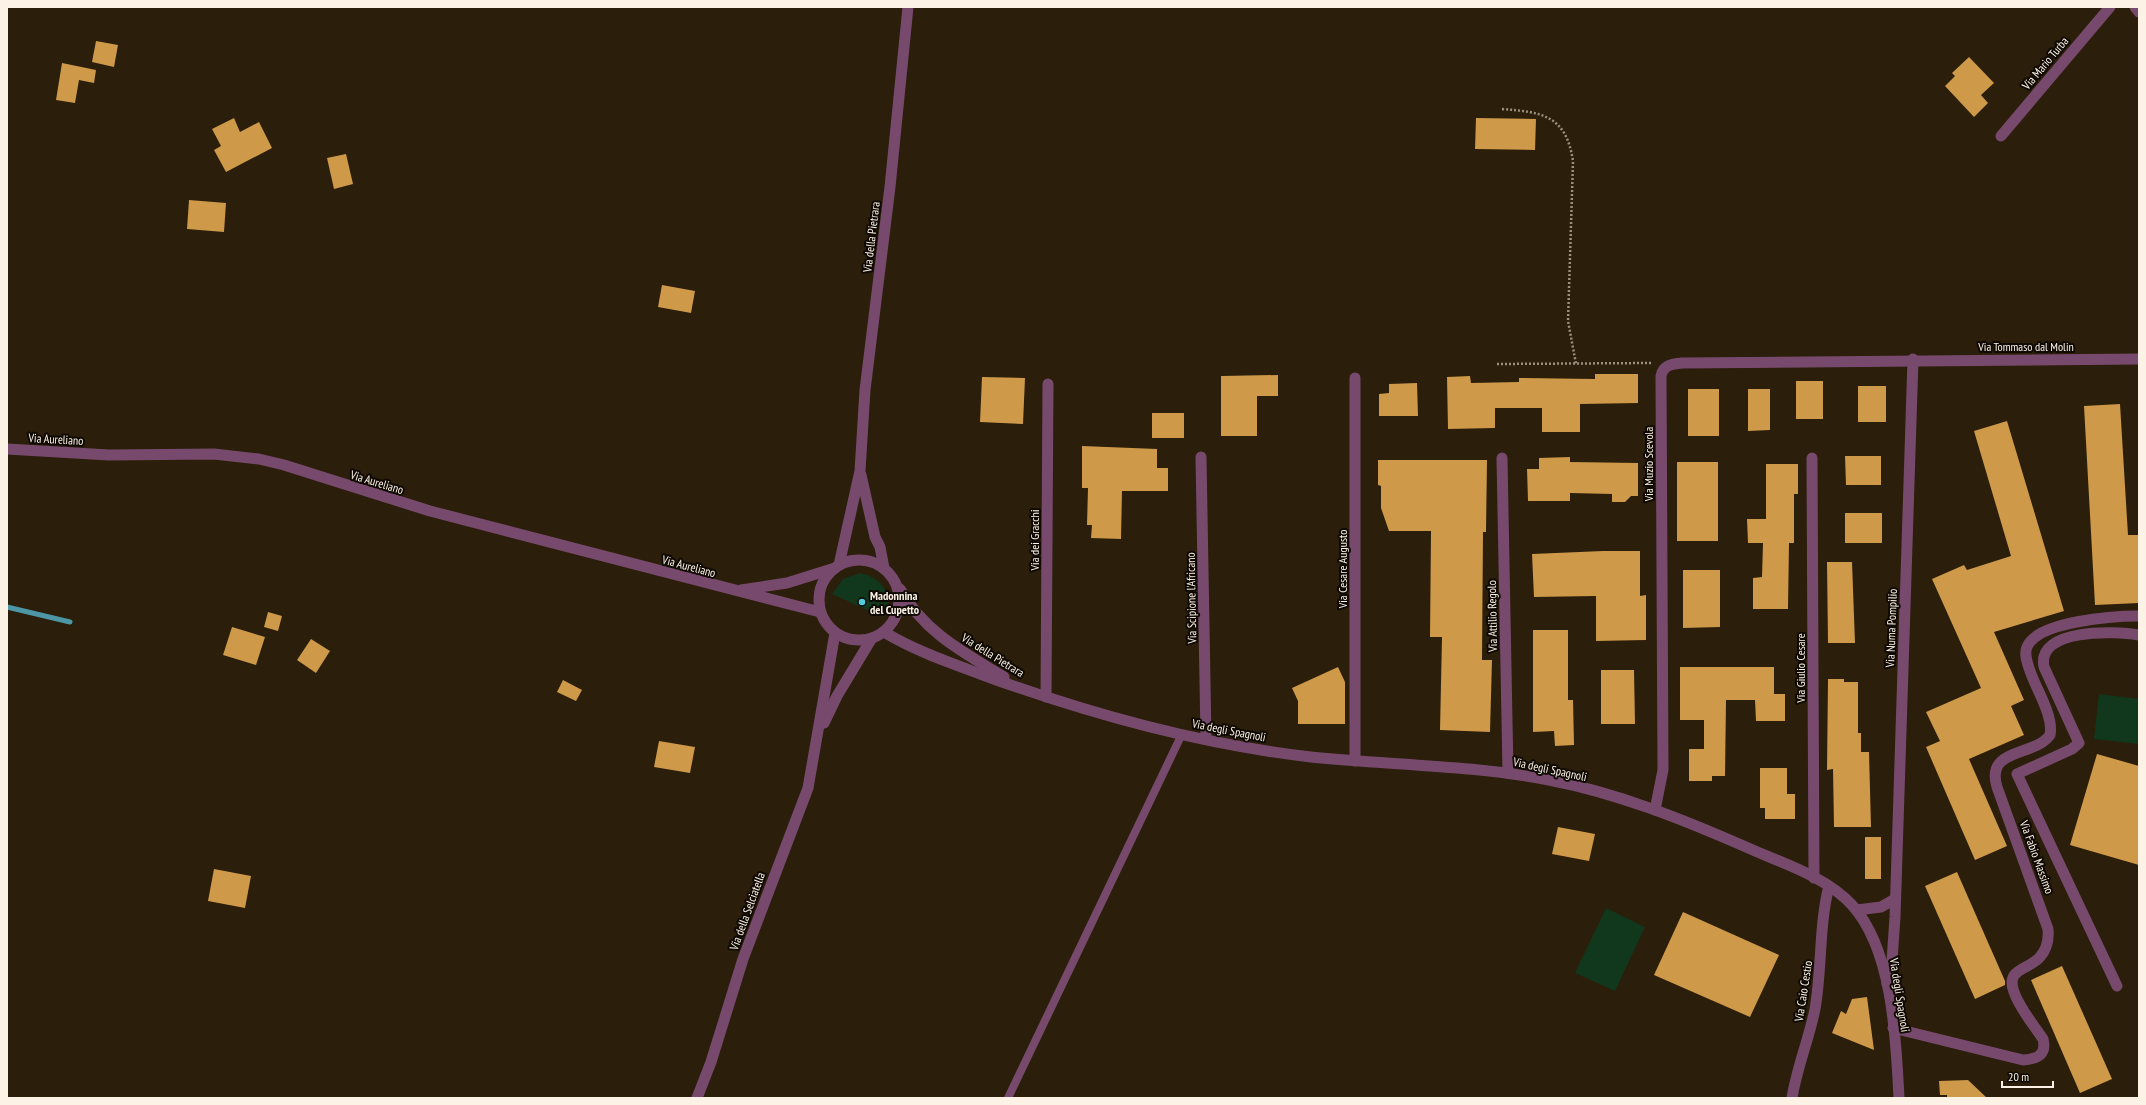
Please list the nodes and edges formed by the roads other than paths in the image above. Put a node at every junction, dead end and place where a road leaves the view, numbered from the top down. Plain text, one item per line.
1 (908, 7) edge
2 (2110, 7) edge
3 (2135, 7) edge
4 (2139, 12) edge
5 (2000, 136) dead end
6 (1913, 359) junction
7 (2139, 359) edge
8 (1355, 378) dead end
9 (1048, 384) dead end
10 (7, 449) edge
11 (1201, 456) dead end
12 (1502, 458) dead end
13 (1812, 458) dead end
14 (860, 471) junction
15 (837, 566) junction
16 (884, 568) junction
17 (897, 585) junction
18 (733, 590) junction
19 (820, 612) junction
20 (2139, 616) edge
21 (884, 632) junction
22 (835, 633) junction
23 (2139, 635) edge
24 (872, 638) junction
25 (1023, 689) junction
26 (1046, 697) junction
27 (819, 732) junction
28 (1182, 734) junction
29 (1206, 738) junction
30 (1355, 761) junction
31 (1508, 773) junction
32 (1655, 810) junction
33 (1814, 878) junction
34 (1830, 886) junction
35 (1895, 899) junction
36 (1857, 910) junction
37 (1887, 984) junction
38 (2116, 986) dead end
39 (1893, 1028) junction
40 (697, 1098) edge
41 (1008, 1098) edge
42 (1792, 1098) edge
43 (1899, 1098) edge

1 - 14 street, Via della Pietrara
2 - 5 street, Via Mario Turba
3 - 4 street
6 - 7 street, Via Tommaso dal Molin
6 - 32 street, Via Muzio Scevola
6 - 35 street, Via Numa Pompilio
8 - 30 street, Via Cesare Augusto
9 - 26 street, Via dei Gracchi
10 - 18 street, Via Aureliano
11 - 29 street, Via Scipione l'Africano
12 - 31 street, Via Attilio Regolo
13 - 33 street, Via Giulio Cesare
14 - 15 street, Via della Pietrara
14 - 16 street, Via della Pietrara
15 - 16 street
15 - 18 street, Via Aureliano
15 - 19 street
16 - 17 street
17 - 21 street
17 - 25 street, Via della Pietrara
18 - 19 street, Via Aureliano
19 - 22 street
20 - 39 street, Via Fabio Massimo
21 - 24 street
21 - 25 street, Via della Pietrara
22 - 24 street
22 - 27 street, Via della Selciatella
23 - 38 street
24 - 27 street, Via della Selciatella
25 - 26 street, Via degli Spagnoli
26 - 28 street, Via degli Spagnoli
27 - 40 street, Via della Selciatella
28 - 29 street, Via degli Spagnoli
28 - 41 lane
29 - 30 street, Via degli Spagnoli
30 - 31 street, Via degli Spagnoli
31 - 32 street, Via degli Spagnoli
32 - 33 street, Via degli Spagnoli
33 - 34 street, Via degli Spagnoli
34 - 36 street, Via degli Spagnoli
34 - 42 street, Via Caio Cestio
35 - 36 street
35 - 37 street, Via Numa Pompilio
36 - 37 street, Via degli Spagnoli
37 - 39 street, Via degli Spagnoli
39 - 43 street, Via degli Spagnoli

